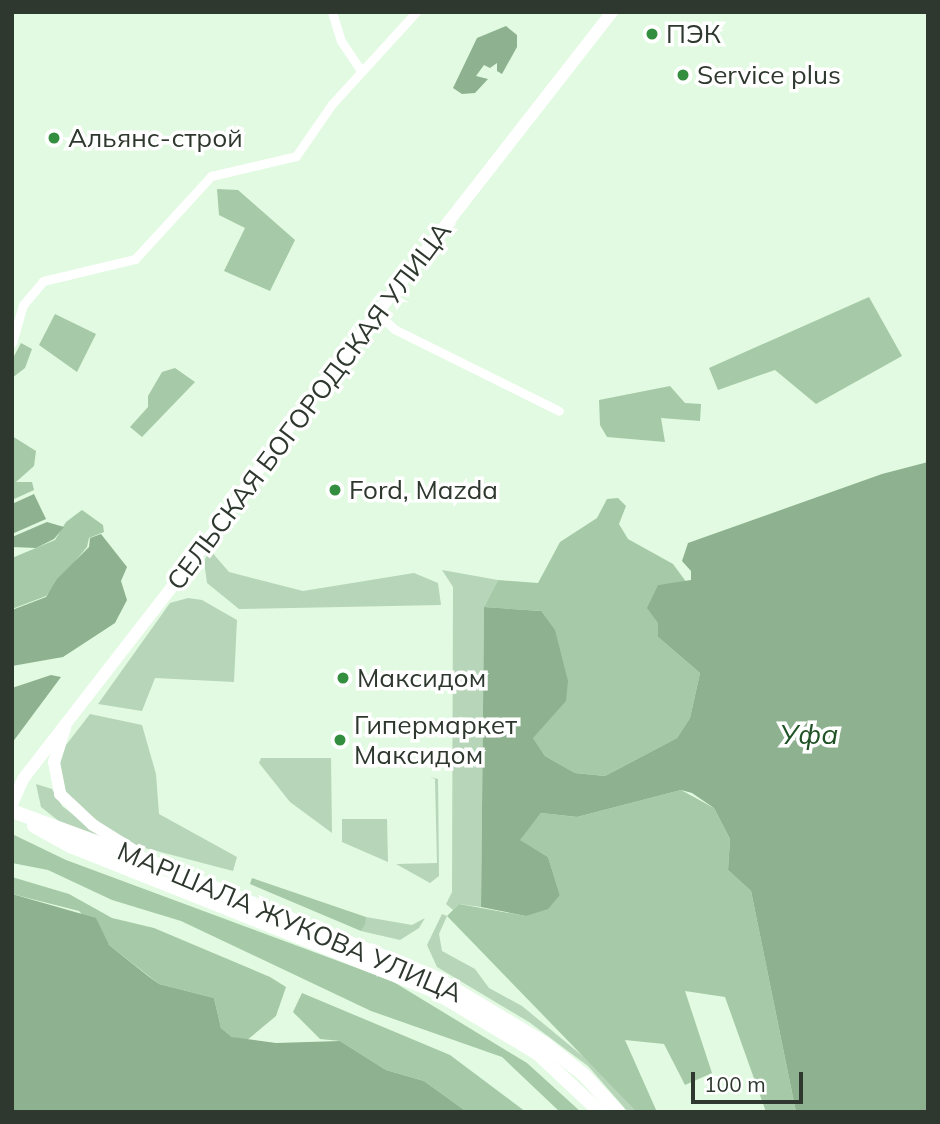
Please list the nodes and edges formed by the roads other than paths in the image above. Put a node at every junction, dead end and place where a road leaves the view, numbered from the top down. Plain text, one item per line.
1 (332, 12) edge
2 (416, 12) edge
3 (612, 12) edge
4 (361, 71) junction
5 (376, 312) junction
6 (12, 343) edge
7 (559, 411) dead end
8 (69, 718) junction
9 (12, 804) edge
10 (12, 812) edge
11 (153, 863) junction
12 (600, 1112) edge
13 (618, 1112) edge

1 - 4 street
2 - 4 street
3 - 5 main road, СЕЛЬСКАЯ БОГОРОДСКАЯ УЛИЦА
4 - 6 street
5 - 7 street
5 - 8 main road, СЕЛЬСКАЯ БОГОРОДСКАЯ УЛИЦА
8 - 9 main road, СЕЛЬСКАЯ БОГОРОДСКАЯ УЛИЦА
8 - 11 main road
10 - 11 main road, МАРШАЛА ЖУКОВА УЛИЦА
10 - 12 main road, МАРШАЛА ЖУКОВА УЛИЦА
11 - 13 main road, МАРШАЛА ЖУКОВА УЛИЦА

